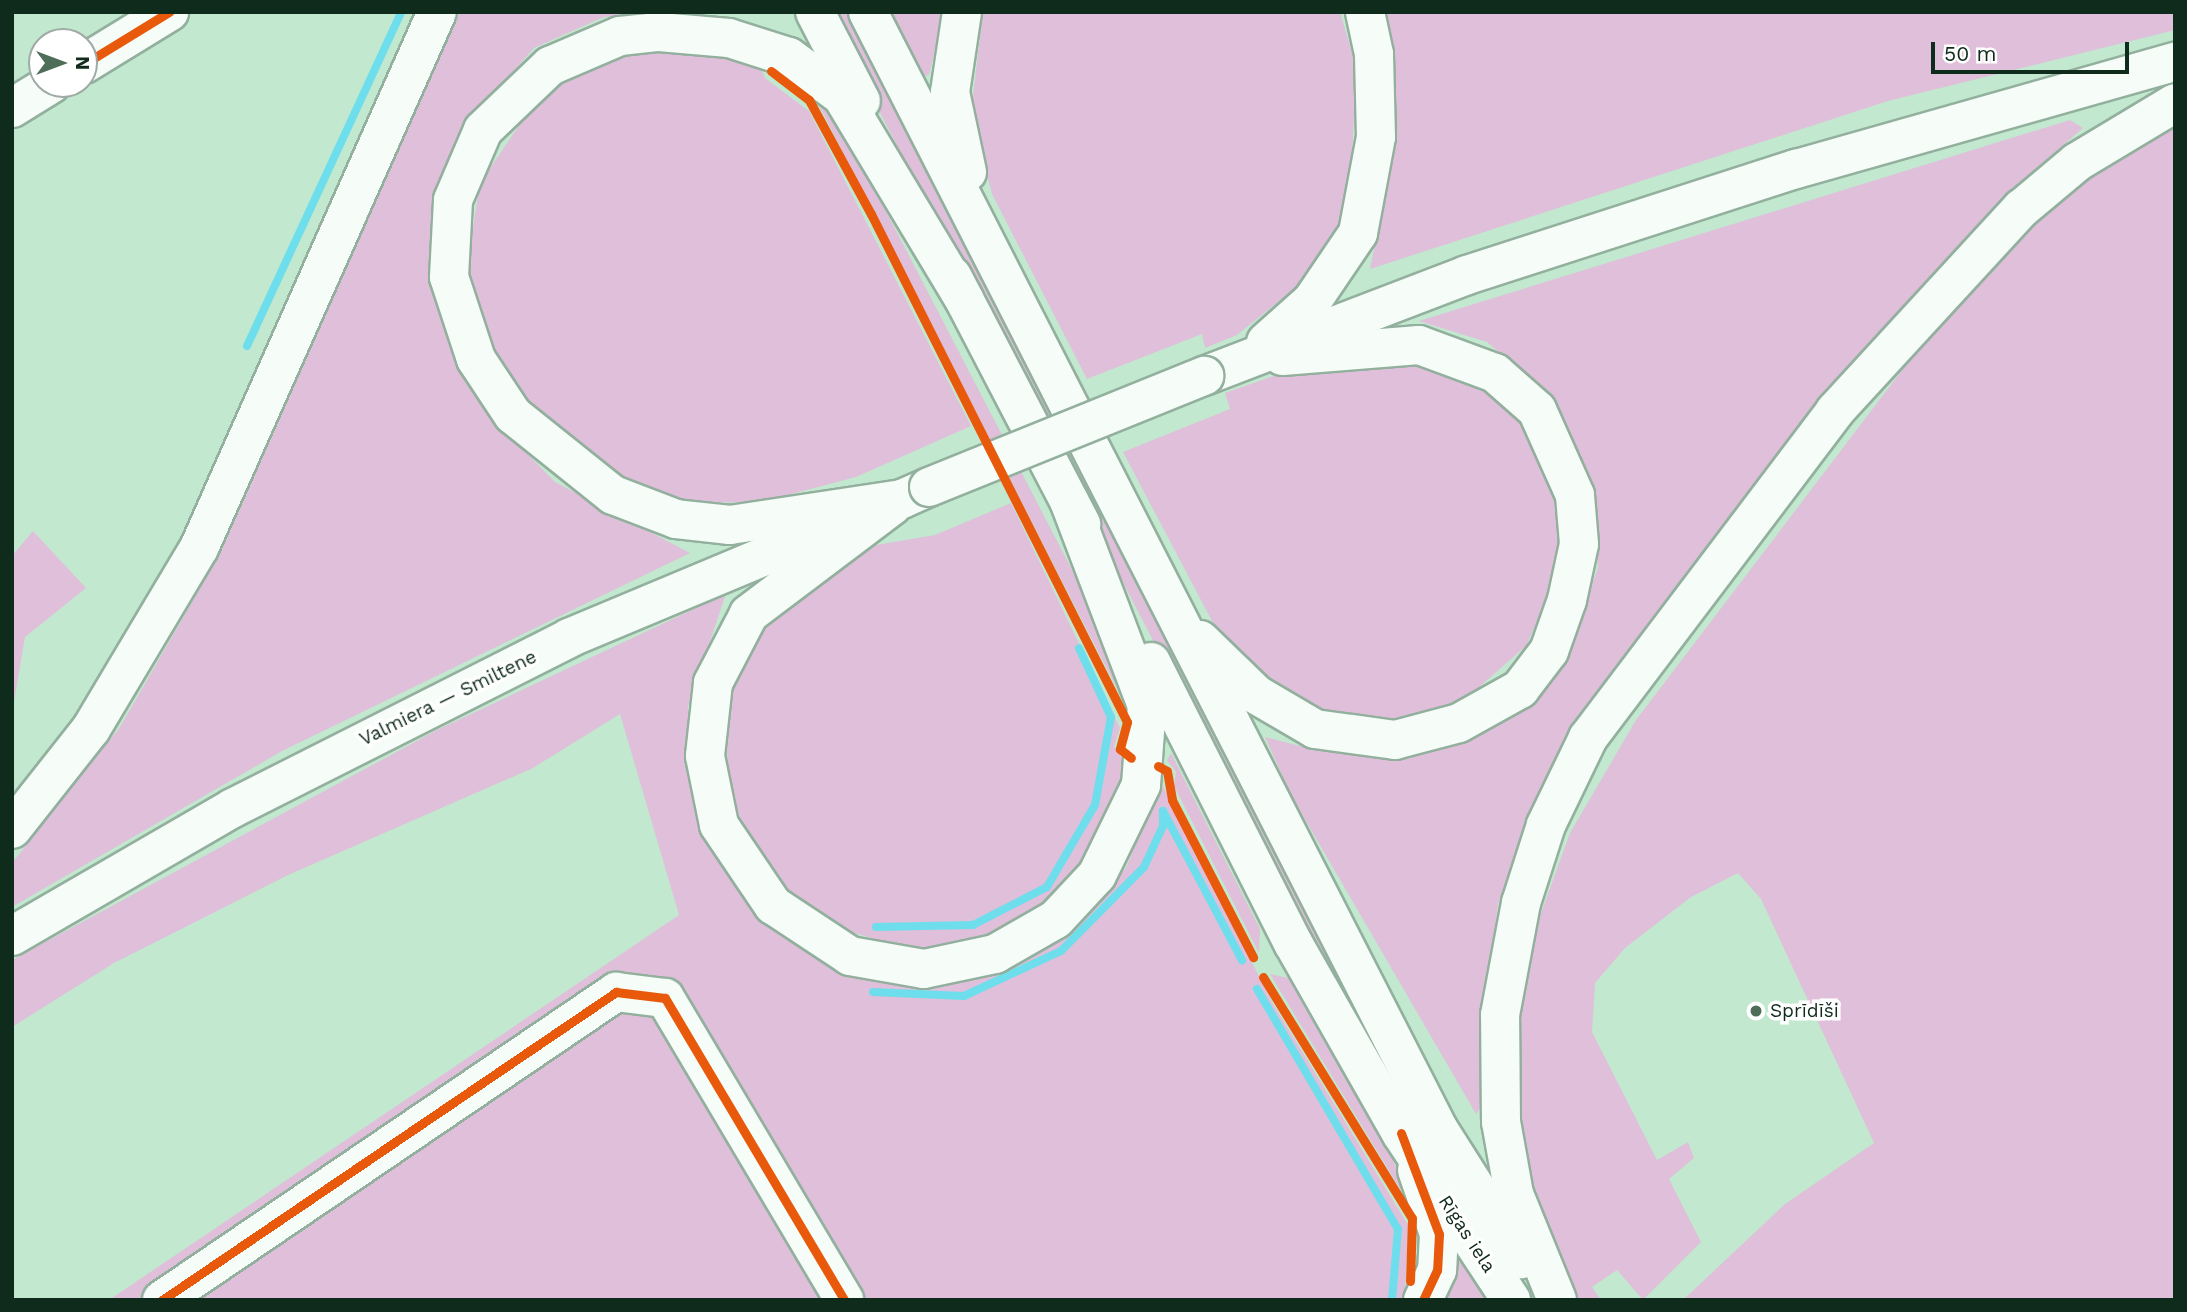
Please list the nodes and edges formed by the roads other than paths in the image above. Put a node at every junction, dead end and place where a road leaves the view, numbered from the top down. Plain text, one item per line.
1 (169, 12) edge
2 (437, 12) edge
3 (815, 12) edge
4 (868, 12) edge
5 (962, 12) edge
6 (1365, 12) edge
7 (98, 55) edge
8 (2175, 62) edge
9 (28, 98) edge
10 (2175, 103) edge
11 (12, 108) edge
12 (977, 219) junction
13 (964, 299) junction
14 (1249, 357) junction
15 (915, 493) junction
16 (1069, 501) junction
17 (1181, 622) junction
18 (12, 829) edge
19 (12, 936) edge
20 (1401, 1133) junction
21 (162, 1300) edge
22 (844, 1300) edge
23 (1423, 1300) edge
24 (1511, 1300) edge
25 (1551, 1300) edge
26 (1557, 1300) edge

1 - 7 main road
2 - 18 main road
3 - 13 main road
4 - 12 main road
5 - 12 main road
6 - 14 main road
8 - 14 main road
9 - 11 main road
10 - 26 main road
12 - 17 main road
13 - 15 main road
13 - 16 main road
14 - 15 main road, bridge
14 - 17 main road
15 - 16 main road
15 - 19 main road, Valmiera — Smiltene
16 - 20 main road
17 - 25 main road
20 - 23 main road
20 - 24 main road, Rīgas iela
21 - 22 main road

